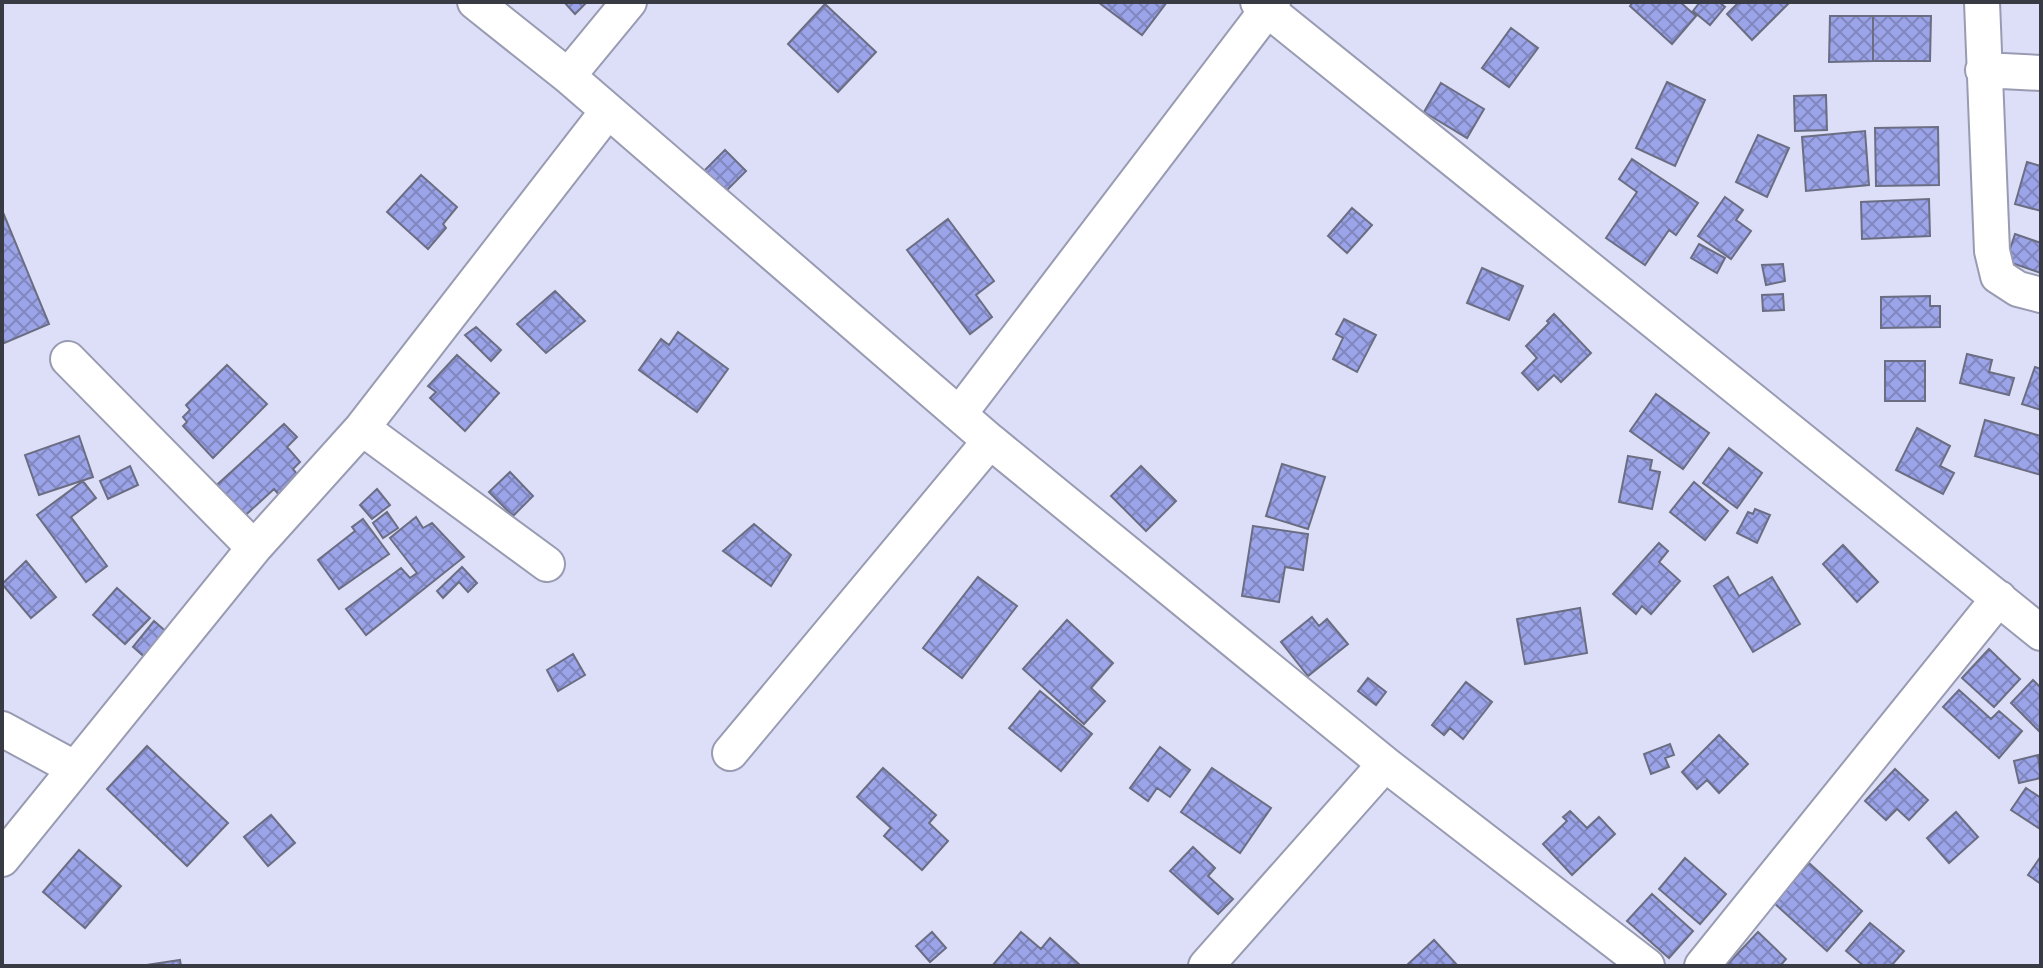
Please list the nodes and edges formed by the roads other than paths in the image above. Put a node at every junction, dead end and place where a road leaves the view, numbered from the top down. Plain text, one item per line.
1 (475, 2) edge
2 (629, 2) edge
3 (1982, 2) edge
4 (1266, 5) edge
5 (1983, 70) junction
6 (2041, 73) edge
7 (568, 76) junction
8 (607, 112) junction
9 (2041, 295) edge
10 (68, 359) dead end
11 (960, 413) junction
12 (362, 428) junction
13 (990, 441) junction
14 (254, 548) junction
15 (547, 564) dead end
16 (1999, 598) junction
17 (2041, 633) edge
18 (2, 729) edge
19 (730, 753) dead end
20 (1385, 764) junction
21 (74, 768) junction
22 (2, 859) edge
23 (1206, 966) edge
24 (1647, 966) edge
25 (1702, 966) edge

1 - 7 street
2 - 7 street
3 - 5 street
4 - 11 street
4 - 16 street
5 - 6 street
5 - 9 street
7 - 8 street
8 - 11 street
8 - 12 street
10 - 14 street
11 - 13 street
12 - 14 street
12 - 15 street
13 - 19 street
13 - 20 street
14 - 21 street
16 - 17 street
16 - 25 street
18 - 21 street
20 - 23 street
20 - 24 street
21 - 22 street

